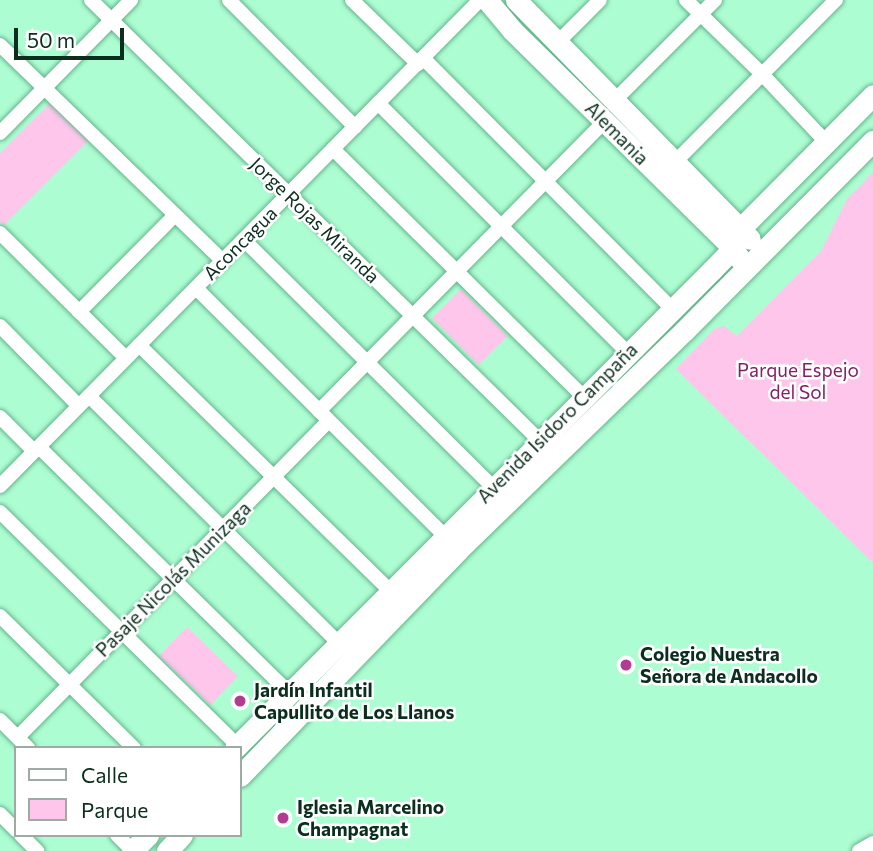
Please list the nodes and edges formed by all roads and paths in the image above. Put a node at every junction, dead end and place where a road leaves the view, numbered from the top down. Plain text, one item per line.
1 (90, 0) edge
2 (131, 0) edge
3 (229, 0) edge
4 (352, 0) edge
5 (480, 0) edge
6 (487, 0) edge
7 (516, 0) edge
8 (600, 0) edge
9 (686, 0) edge
10 (715, 0) edge
11 (836, 0) edge
12 (700, 14) junction
13 (111, 20) junction
14 (558, 42) junction
15 (0, 45) edge
16 (420, 61) junction
17 (762, 74) junction
18 (44, 88) junction
19 (873, 94) edge
20 (616, 99) junction
21 (378, 103) junction
22 (605, 121) junction
23 (355, 127) junction
24 (0, 132) edge
25 (873, 141) edge
26 (826, 142) junction
27 (333, 149) junction
28 (676, 161) junction
29 (544, 182) junction
30 (288, 194) junction
31 (176, 215) junction
32 (501, 226) junction
33 (0, 233) edge
34 (737, 238) junction
35 (244, 240) junction
36 (761, 251) junction
37 (223, 261) junction
38 (745, 267) junction
39 (458, 270) junction
40 (196, 288) junction
41 (673, 310) junction
42 (79, 312) junction
43 (412, 316) junction
44 (0, 326) edge
45 (139, 345) junction
46 (627, 352) junction
47 (126, 358) junction
48 (367, 362) junction
49 (584, 397) junction
50 (84, 401) junction
51 (324, 416) junction
52 (0, 417) edge
53 (540, 441) junction
54 (36, 449) junction
55 (274, 477) junction
56 (0, 486) edge
57 (493, 487) junction
58 (0, 512) edge
59 (223, 529) junction
60 (451, 543) junction
61 (173, 579) junction
62 (390, 591) junction
63 (0, 616) edge
64 (122, 632) junction
65 (339, 643) junction
66 (70, 685) junction
67 (289, 693) junction
68 (0, 720) edge
69 (23, 743) edge
70 (132, 746) edge
71 (235, 746) edge
72 (237, 746) edge
73 (242, 774) edge
74 (0, 814) edge
75 (14, 828) edge
76 (23, 837) edge
77 (119, 837) edge
78 (146, 837) edge
79 (180, 837) edge
80 (873, 843) edge
81 (37, 851) edge
82 (133, 851) edge
83 (167, 851) edge
84 (859, 851) edge

1 - 13 street, Jorge Rojas Miranda
2 - 13 street
3 - 23 street
4 - 16 street
5 - 16 street, Aconcagua
6 - 22 street, Alemania
7 - 14 street, Alemania
8 - 14 street
9 - 12 street
10 - 12 street
11 - 17 street
12 - 17 street
12 - 20 street
13 - 18 street
13 - 30 street, Jorge Rojas Miranda
14 - 20 street, Alemania
15 - 18 street
16 - 21 street, Aconcagua
16 - 29 street
17 - 26 street
17 - 28 street
18 - 24 street
18 - 31 street
19 - 26 street, Avenida Isidoro Campaña
20 - 28 street, Alemania
21 - 23 street, Aconcagua
21 - 32 street
22 - 29 street, Pasaje Nicolás Munizaga
22 - 34 street, Alemania
23 - 27 street, Aconcagua
25 - 36 street, Avenida Isidoro Campaña
26 - 34 street, Avenida Isidoro Campaña
27 - 30 street, Aconcagua
27 - 39 street
28 - 34 street, Alemania
29 - 32 street, Pasaje Nicolás Munizaga
29 - 41 street
30 - 35 street, Aconcagua
30 - 43 street, Jorge Rojas Miranda
31 - 37 street
31 - 42 street
32 - 39 street, Pasaje Nicolás Munizaga
32 - 46 street
33 - 42 street
34 - 36 street, Alemania
34 - 38 street, Alemania
34 - 41 street, Avenida Isidoro Campaña
35 - 37 street, Aconcagua
35 - 48 street
36 - 38 street, Avenida Isidoro Campaña
37 - 40 street, Aconcagua
38 - 60 street, Avenida Isidoro Campaña
39 - 43 street, Pasaje Nicolás Munizaga
39 - 49 street
40 - 45 street, Aconcagua
40 - 51 street
41 - 46 street, Avenida Isidoro Campaña
42 - 47 street
43 - 48 street, Pasaje Nicolás Munizaga
43 - 53 street, Jorge Rojas Miranda
44 - 50 street
45 - 47 street, Aconcagua
45 - 55 street
46 - 49 street, Avenida Isidoro Campaña
47 - 50 street, Aconcagua
48 - 51 street, Pasaje Nicolás Munizaga
48 - 57 street
49 - 53 street, Avenida Isidoro Campaña
50 - 54 street, Aconcagua
50 - 59 street
51 - 55 street, Pasaje Nicolás Munizaga
51 - 60 street
52 - 54 street
53 - 57 street, Avenida Isidoro Campaña
54 - 56 street, Aconcagua
54 - 61 street
55 - 59 street, Pasaje Nicolás Munizaga
55 - 62 street
57 - 60 street, Avenida Isidoro Campaña
58 - 64 street
59 - 61 street, Pasaje Nicolás Munizaga
59 - 65 street
60 - 62 street, Avenida Isidoro Campaña
60 - 73 street, Avenida Isidoro Campaña
61 - 64 street, Pasaje Nicolás Munizaga
61 - 67 street
62 - 65 street, Avenida Isidoro Campaña
63 - 66 street
64 - 66 street, Pasaje Nicolás Munizaga
64 - 71 street
65 - 67 street, Avenida Isidoro Campaña
66 - 69 street, Pasaje Nicolás Munizaga
66 - 70 street
67 - 72 street, Avenida Isidoro Campaña
68 - 69 street
74 - 75 street
76 - 81 street
77 - 82 street
78 - 82 street
79 - 83 street
80 - 84 street

